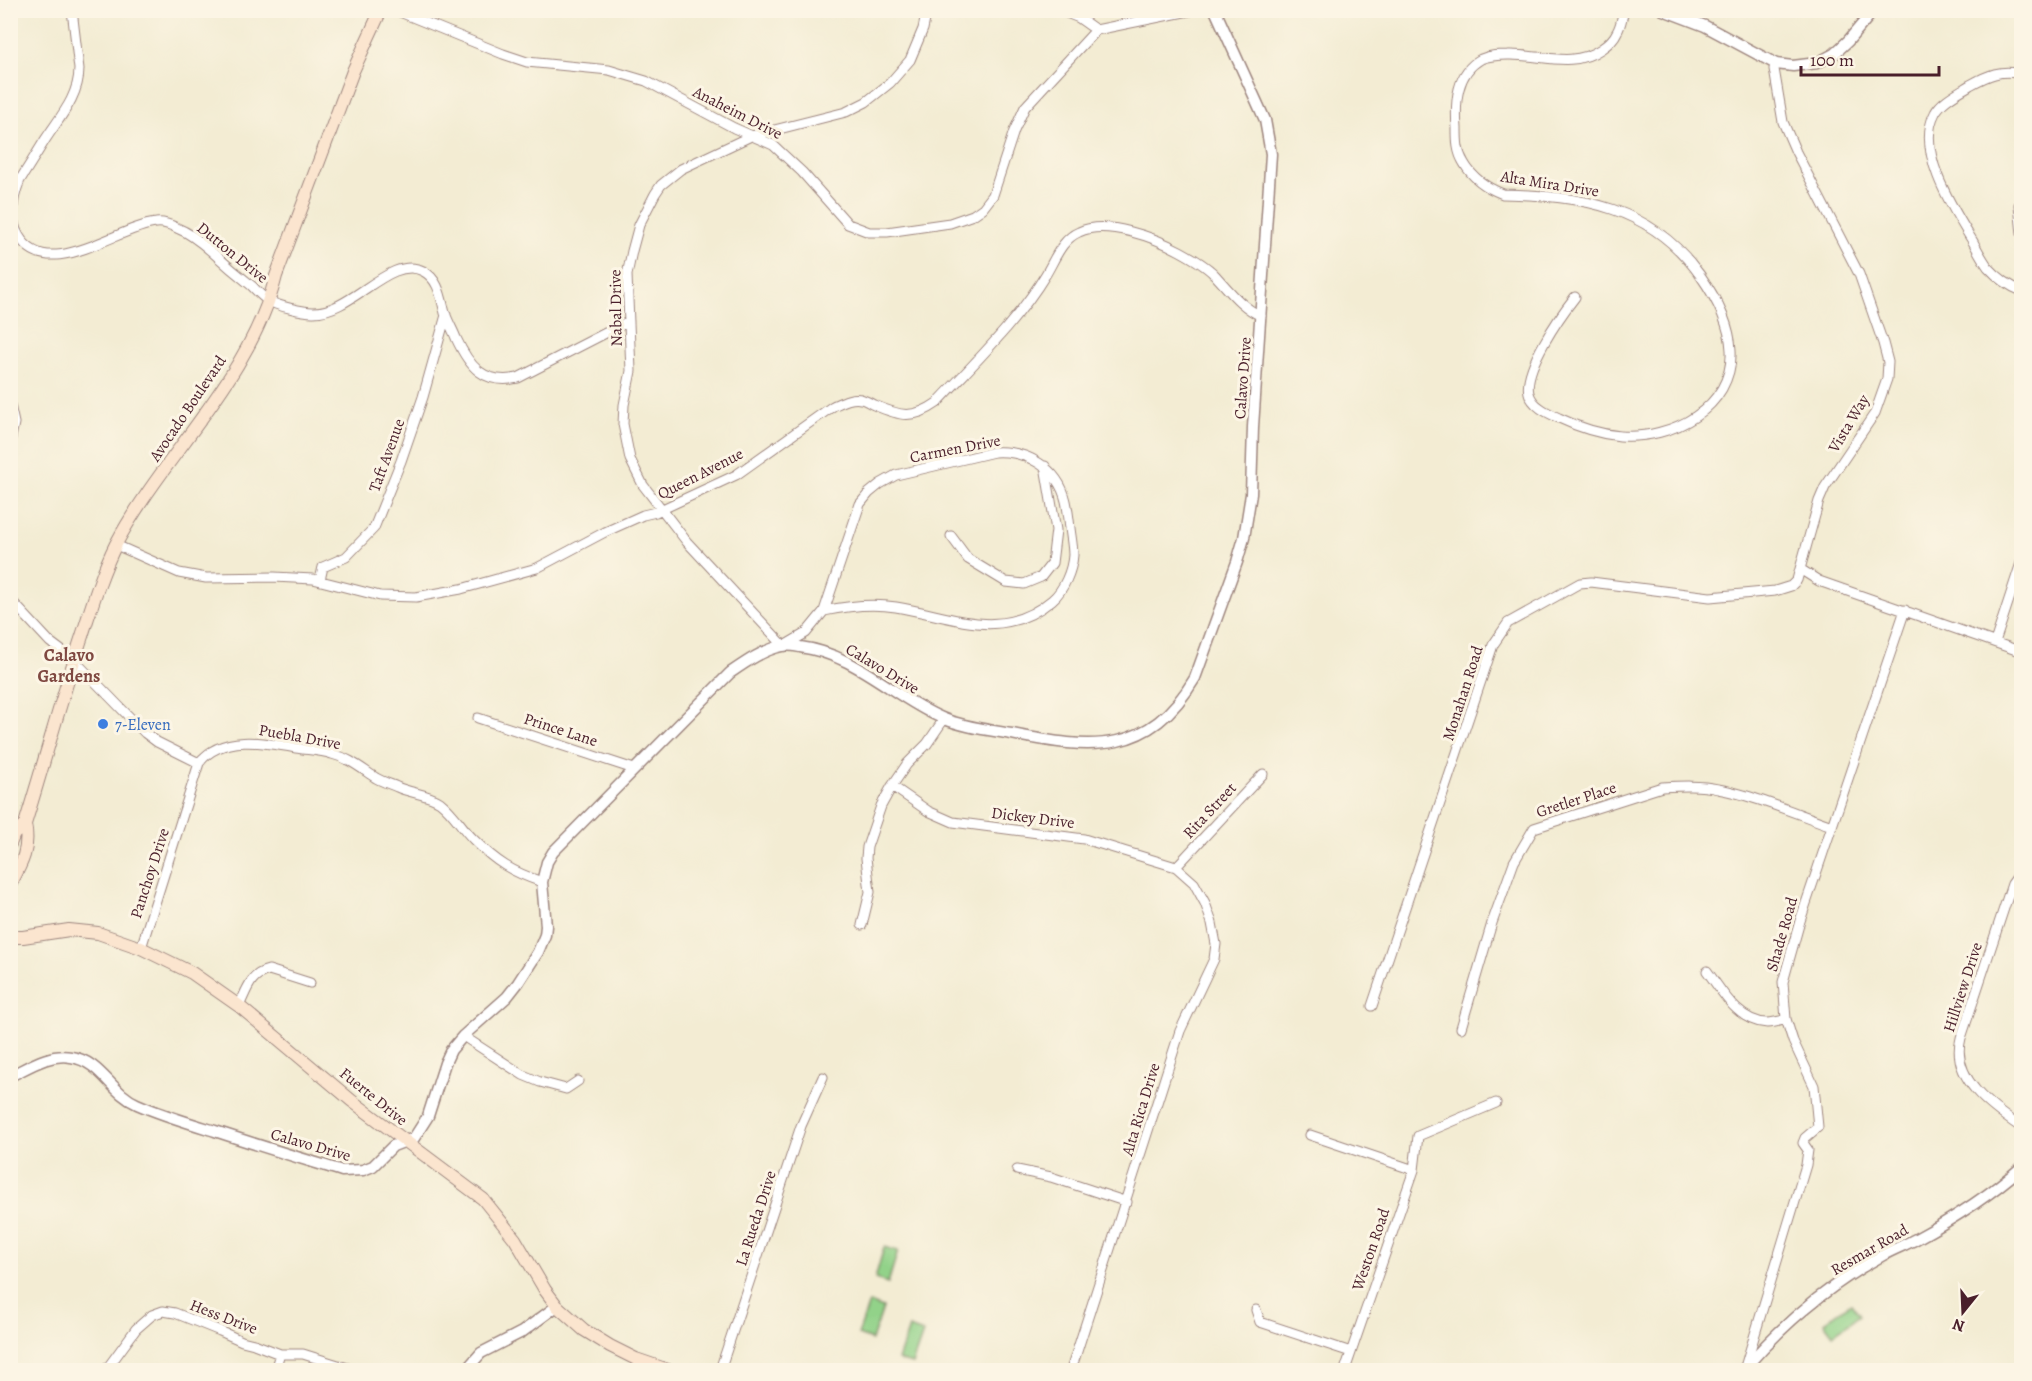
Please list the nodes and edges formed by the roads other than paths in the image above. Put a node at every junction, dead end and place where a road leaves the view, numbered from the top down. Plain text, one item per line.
1 (72, 10) edge
2 (381, 10) edge
3 (395, 10) edge
4 (927, 10) edge
5 (1059, 10) edge
6 (1194, 10) edge
7 (1215, 10) edge
8 (1624, 10) edge
9 (1663, 10) edge
10 (1874, 10) edge
11 (1096, 30) junction
12 (1776, 64) junction
13 (2022, 74) edge
14 (751, 136) junction
15 (2022, 195) edge
16 (2022, 234) edge
17 (2022, 291) edge
18 (1575, 297) dead end
19 (270, 302) junction
20 (446, 315) junction
21 (1261, 316) junction
22 (629, 321) junction
23 (10, 405) edge
24 (10, 442) edge
25 (1045, 466) junction
26 (661, 510) junction
27 (951, 536) dead end
28 (116, 545) junction
29 (2022, 560) edge
30 (1800, 569) junction
31 (320, 580) junction
32 (10, 599) edge
33 (824, 610) junction
34 (1905, 610) junction
35 (1995, 642) junction
36 (784, 646) junction
37 (2022, 652) edge
38 (74, 660) junction
39 (478, 718) dead end
40 (944, 719) junction
41 (198, 763) junction
42 (634, 769) junction
43 (1263, 774) dead end
44 (892, 786) junction
45 (26, 824) junction
46 (1832, 826) junction
47 (10, 844) edge
48 (1176, 867) junction
49 (2022, 870) edge
50 (542, 882) junction
51 (10, 885) edge
52 (862, 925) dead end
53 (11, 936) edge
54 (141, 948) junction
55 (1707, 971) dead end
56 (310, 983) dead end
57 (240, 1006) junction
58 (1372, 1006) dead end
59 (1786, 1019) junction
60 (1461, 1028) dead end
61 (463, 1036) junction
62 (10, 1076) edge
63 (823, 1077) dead end
64 (578, 1081) dead end
65 (1496, 1103) dead end
66 (2022, 1128) edge
67 (1310, 1135) dead end
68 (404, 1142) junction
69 (2022, 1167) edge
70 (1017, 1170) dead end
71 (1414, 1170) junction
72 (1127, 1202) junction
73 (557, 1306) junction
74 (1256, 1310) dead end
75 (1351, 1352) junction
76 (280, 1354) junction
77 (1744, 1369) edge
78 (464, 1370) edge
79 (106, 1371) edge
80 (275, 1371) edge
81 (354, 1371) edge
82 (668, 1371) edge
83 (720, 1371) edge
84 (1071, 1371) edge
85 (1345, 1371) edge

1 - 19 street, Dutton Drive
2 - 19 main road, Avocado Boulevard
3 - 14 street, Anaheim Drive
4 - 14 street, Nabal Drive
5 - 11 street
6 - 11 street
7 - 21 street, Calavo Drive
8 - 18 street, Alta Mira Drive
9 - 12 street
10 - 12 street
11 - 14 street, Anaheim Drive
12 - 30 street, Vista Way
13 - 17 street
14 - 22 street, Nabal Drive
15 - 16 street
19 - 20 street, Dutton Drive
19 - 28 main road, Avocado Boulevard
20 - 22 street, Dutton Drive
20 - 31 street, Taft Avenue
21 - 26 street, Queen Avenue
21 - 40 street, Calavo Drive
22 - 26 street, Nabal Drive
23 - 24 street
25 - 27 street
25 - 33 street, Carmen Drive
25 - 33 street
26 - 31 street, Queen Avenue
26 - 36 street, Nabal Drive
28 - 31 street, Queen Avenue
28 - 38 main road, Avocado Boulevard
29 - 35 street
30 - 34 street
30 - 58 street, Monahan Road
32 - 38 street
33 - 36 street, Carmen Drive
34 - 35 street
34 - 46 street, Shade Road
35 - 37 street
36 - 40 street, Calavo Drive
36 - 42 street, Calavo Drive
38 - 41 street
38 - 45 main road, Avocado Boulevard
39 - 42 street, Prince Lane
40 - 44 street
41 - 50 street, Puebla Drive
41 - 54 street, Panchoy Drive
42 - 50 street, Calavo Drive
43 - 48 street, Rita Street
44 - 48 street, Dickey Drive
44 - 52 street
45 - 47 main road, Avocado Boulevard
45 - 51 main road, Avocado Boulevard
46 - 59 street, Shade Road
46 - 60 street, Gretler Place
48 - 72 street, Alta Rica Drive
49 - 66 street, Hillview Drive
50 - 61 street, Calavo Drive
53 - 54 main road, Fuerte Drive
54 - 57 main road, Fuerte Drive
55 - 59 street
56 - 57 street
57 - 68 main road, Fuerte Drive
59 - 77 street, Shade Road
61 - 64 street
61 - 68 street, Calavo Drive
62 - 68 street, Calavo Drive
63 - 83 street, La Rueda Drive
65 - 71 street, Weston Road
67 - 71 street
68 - 73 main road, Fuerte Drive
69 - 77 street, Resmar Road
70 - 72 street
71 - 75 street, Weston Road
72 - 84 street, Alta Rica Drive
73 - 78 street
73 - 82 main road, Fuerte Drive
74 - 75 street
75 - 85 street, Weston Road
76 - 79 street, Hess Drive
76 - 80 street
76 - 81 street, Hess Drive

